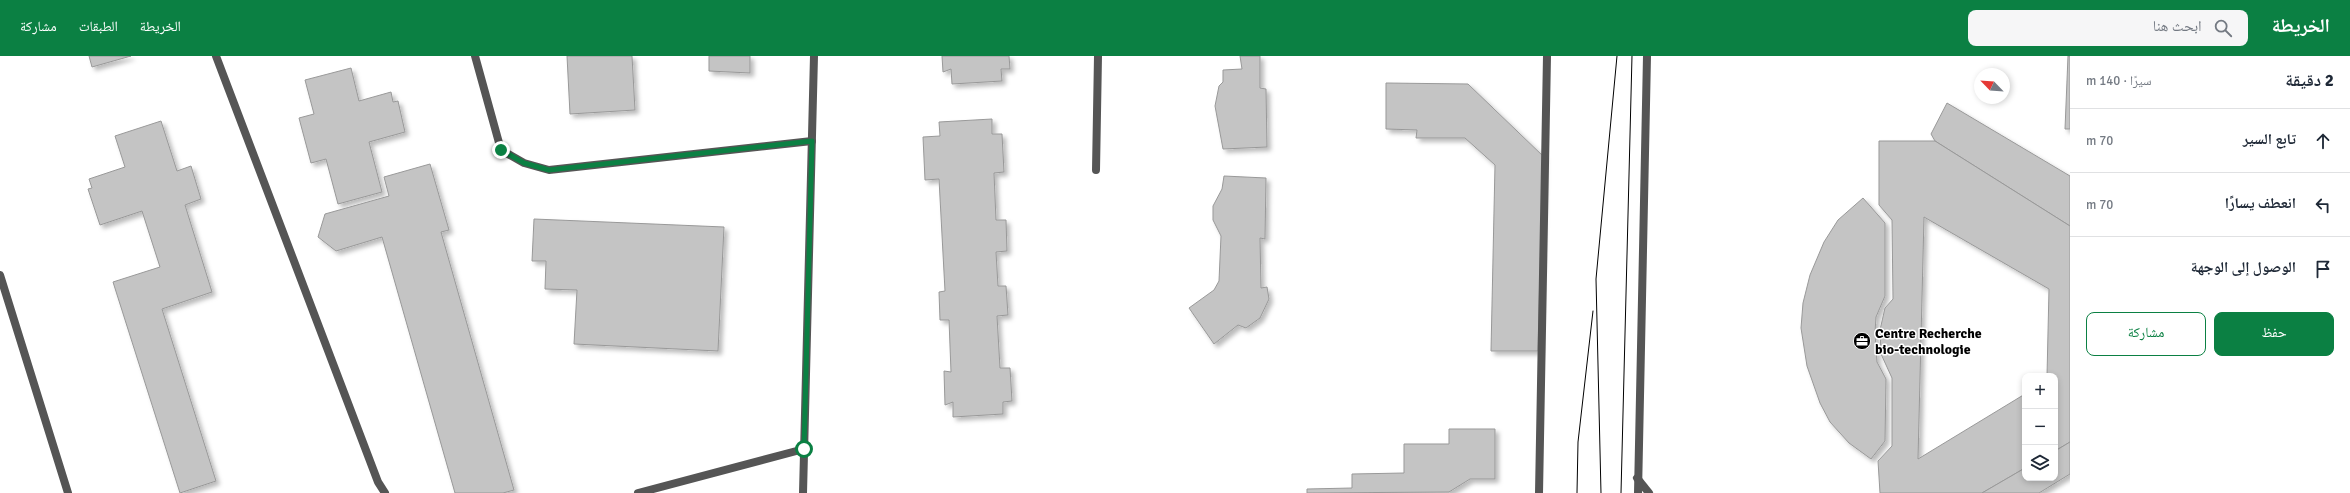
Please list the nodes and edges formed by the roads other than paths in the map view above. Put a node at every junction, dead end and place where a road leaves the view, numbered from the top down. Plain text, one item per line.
1 (216, 56) edge
2 (474, 56) edge
3 (814, 56) edge
4 (1098, 56) edge
5 (1547, 56) edge
6 (1647, 56) edge
7 (812, 141) junction
8 (1096, 170) dead end
9 (0, 275) edge
10 (804, 449) junction
11 (1637, 478) junction
12 (68, 493) edge
13 (385, 493) edge
14 (638, 493) edge
15 (803, 493) edge
16 (1539, 493) edge
17 (1638, 493) edge
18 (1649, 493) edge

1 - 13 street
2 - 7 street
3 - 7 street
4 - 8 street
5 - 16 street
6 - 11 street
7 - 10 street
9 - 12 street
10 - 14 street
10 - 15 street
11 - 17 street
11 - 18 street

